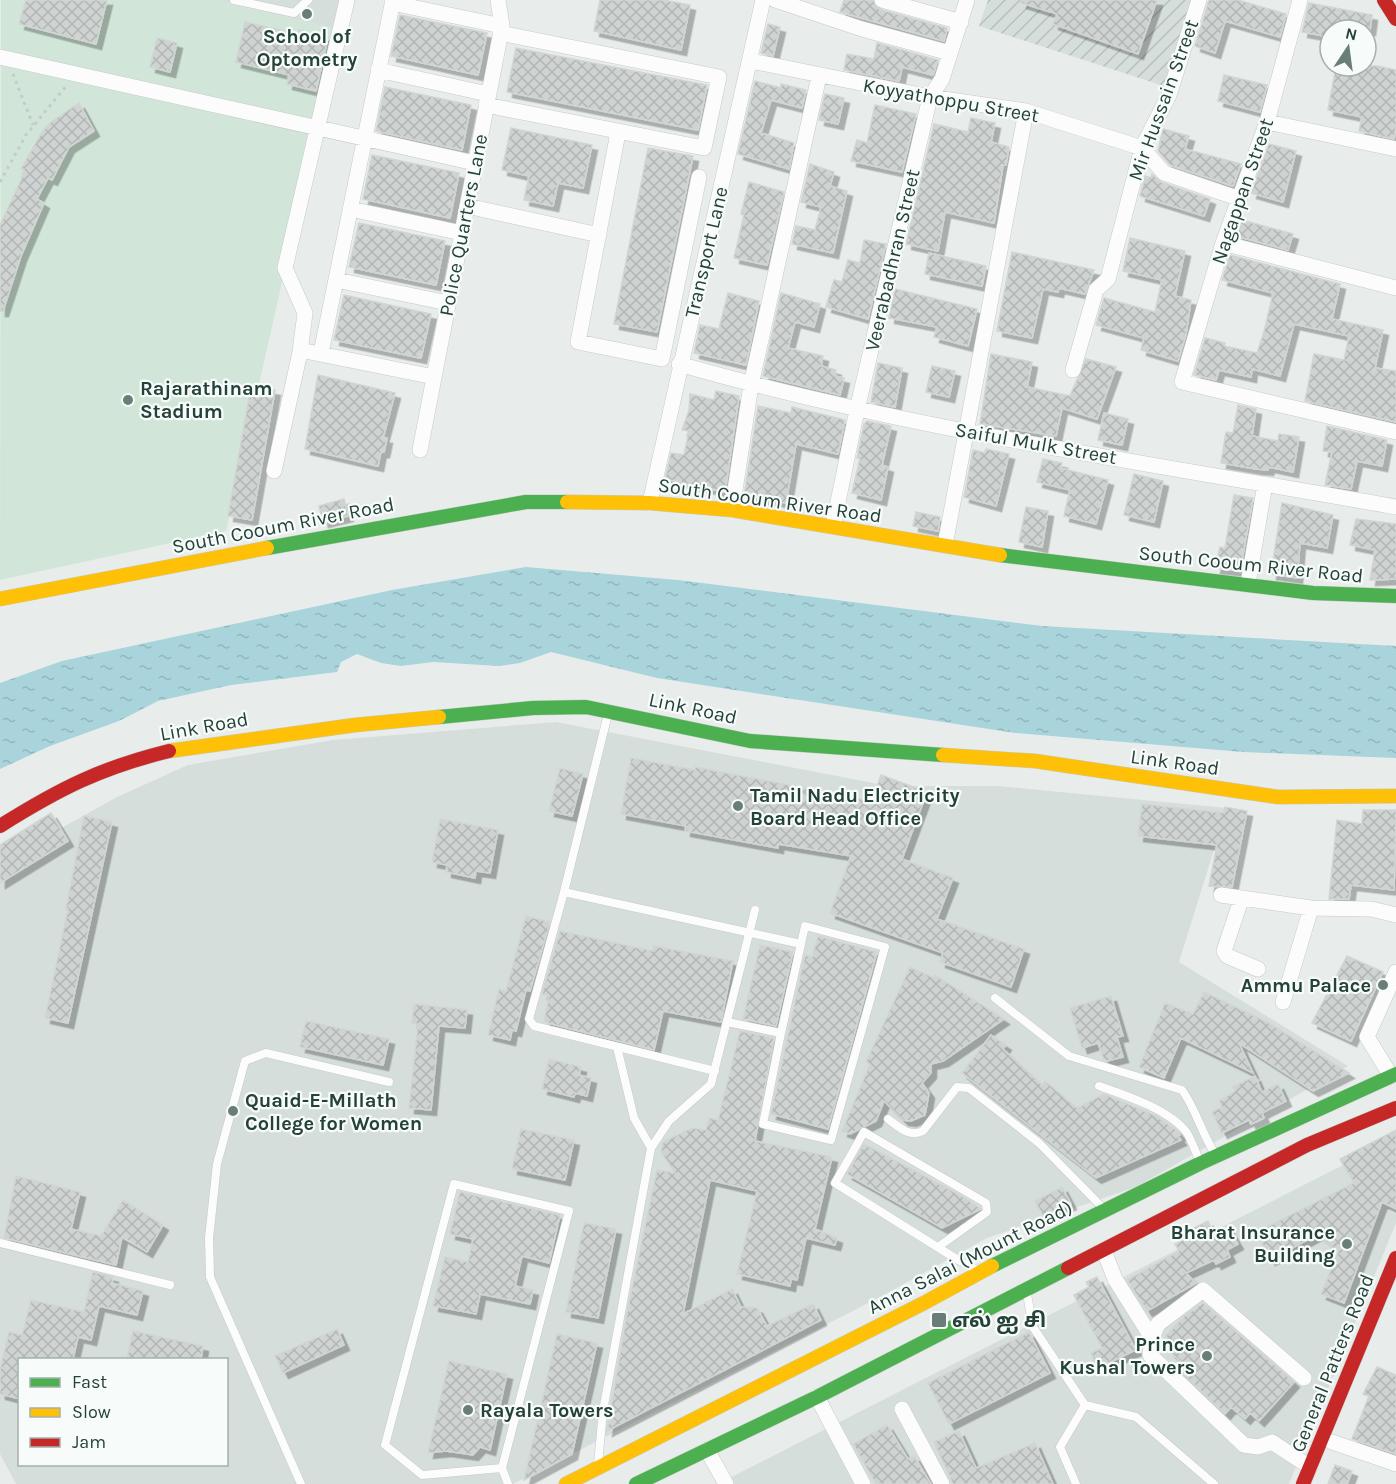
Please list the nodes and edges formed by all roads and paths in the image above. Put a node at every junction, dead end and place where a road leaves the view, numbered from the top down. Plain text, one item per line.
1 (234, 0) edge
2 (308, 0) edge
3 (347, 0) edge
4 (498, 0) edge
5 (763, 0) edge
6 (775, 0) edge
7 (882, 0) edge
8 (1198, 0) edge
9 (1300, 0) edge
10 (1384, 0) edge
11 (393, 1) edge
12 (965, 1) edge
13 (1396, 19) edge
14 (961, 22) junction
15 (501, 29) junction
16 (950, 53) junction
17 (3, 58) edge
18 (751, 62) junction
19 (378, 70) junction
20 (76, 75) junction
21 (819, 76) junction
22 (930, 97) junction
23 (487, 100) junction
24 (1026, 111) junction
25 (1267, 122) junction
26 (33, 125) junction
27 (317, 129) junction
28 (618, 133) junction
29 (364, 140) junction
30 (1142, 148) junction
31 (1396, 149) edge
32 (475, 163) junction
33 (699, 177) dead end
34 (0, 182) edge
35 (1240, 199) junction
36 (466, 206) junction
37 (350, 209) junction
38 (462, 232) junction
39 (599, 235) junction
40 (1223, 243) junction
41 (336, 280) junction
42 (1396, 288) edge
43 (448, 303) junction
44 (300, 352) junction
45 (321, 353) junction
46 (679, 364) junction
47 (1073, 370) dead end
48 (434, 377) junction
49 (752, 385) junction
50 (857, 410) junction
51 (966, 431) junction
52 (1396, 432) edge
53 (420, 450) dead end
54 (274, 471) dead end
55 (1265, 484) junction
56 (650, 503) junction
57 (1396, 507) edge
58 (732, 510) junction
59 (833, 526) junction
60 (945, 545) junction
61 (1248, 584) junction
62 (1396, 596) edge
63 (0, 599) edge
64 (609, 710) junction
65 (1396, 796) edge
66 (0, 826) edge
67 (564, 892) junction
68 (1221, 895) dead end
69 (1241, 900) junction
70 (1311, 908) junction
71 (755, 910) dead end
72 (1396, 915) edge
73 (750, 932) junction
74 (801, 945) junction
75 (1258, 969) dead end
76 (1396, 972) edge
77 (995, 998) dead end
78 (1284, 1002) dead end
79 (727, 1022) junction
80 (781, 1033) junction
81 (616, 1047) junction
82 (715, 1071) junction
83 (1394, 1075) edge
84 (389, 1083) dead end
85 (1098, 1086) dead end
86 (1396, 1108) edge
87 (888, 1119) dead end
88 (651, 1148) junction
89 (1216, 1156) junction
90 (1201, 1163) junction
91 (1105, 1210) junction
92 (0, 1243) edge
93 (938, 1247) junction
94 (1104, 1251) junction
95 (1396, 1258) edge
96 (979, 1272) junction
97 (170, 1285) dead end
98 (1026, 1289) junction
99 (1396, 1295) edge
100 (933, 1318) junction
101 (1152, 1338) junction
102 (1304, 1378) dead end
103 (817, 1397) junction
104 (1085, 1405) junction
105 (902, 1408) dead end
106 (1332, 1442) junction
107 (707, 1450) junction
108 (1396, 1464) edge
109 (1310, 1467) junction
110 (502, 1468) junction
111 (598, 1468) junction
112 (301, 1484) edge
113 (508, 1484) edge
114 (567, 1484) edge
115 (636, 1484) edge
116 (726, 1484) edge
117 (863, 1484) edge
118 (942, 1484) edge
119 (1076, 1484) edge
120 (1214, 1484) edge
121 (1303, 1484) edge
122 (1315, 1484) edge

1 - 2 lane
3 - 27 street
4 - 15 street, Police Quarters Lane
5 - 18 street, Transport Lane
6 - 16 street
7 - 14 street
8 - 30 street, Mir Hussain Street
9 - 25 street, Nagappan Street
10 - 13 street
11 - 15 street
11 - 19 street
12 - 14 street, Veerabadhran Street
14 - 16 street, Veerabadhran Street
15 - 23 street, Police Quarters Lane
15 - 28 street
16 - 22 street, Veerabadhran Street
17 - 20 street
17 - 26 path
18 - 21 street, Koyyathoppu Street
18 - 46 street, Transport Lane
19 - 23 street
19 - 29 street
20 - 26 path
20 - 27 street
21 - 22 street, Koyyathoppu Street
21 - 49 street
22 - 24 street, Koyyathoppu Street
22 - 50 street, Veerabadhran Street
23 - 28 street
23 - 32 street, Police Quarters Lane
24 - 30 street, Koyyathoppu Street
24 - 51 street
25 - 31 street
25 - 35 street, Nagappan Street
26 - 34 path
27 - 29 street
27 - 44 street
28 - 39 street
29 - 32 street
29 - 37 street
30 - 35 street
30 - 47 street, Mir Hussain Street
32 - 36 street, Police Quarters Lane
33 - 39 street
35 - 40 street, Nagappan Street
36 - 38 street, Police Quarters Lane
36 - 39 street
37 - 38 street
37 - 41 street
38 - 43 street, Police Quarters Lane
40 - 42 street
40 - 52 street, Nagappan Street
41 - 43 street
41 - 45 street
43 - 48 street, Police Quarters Lane
44 - 45 street
44 - 54 street
45 - 48 street
46 - 49 street, Saiful Mulk Street
46 - 56 street, Transport Lane
48 - 53 street, Police Quarters Lane
49 - 50 street, Saiful Mulk Street
49 - 58 street
50 - 51 street, Saiful Mulk Street
50 - 59 street, Veerabadhran Street
51 - 55 street, Saiful Mulk Street
51 - 60 street
55 - 57 street, Saiful Mulk Street
55 - 61 street
56 - 58 street, South Cooum River Road
56 - 63 street, South Cooum River Road
58 - 59 street, South Cooum River Road
59 - 60 street, South Cooum River Road
60 - 61 street, South Cooum River Road
61 - 62 street, South Cooum River Road
64 - 65 street, Link Road
64 - 66 street, Link Road
64 - 67 lane
67 - 73 lane
67 - 81 lane
68 - 69 street
69 - 70 street
69 - 75 street
70 - 72 street
70 - 78 street
71 - 73 lane
73 - 74 lane
73 - 79 lane
74 - 80 lane
74 - 80 lane
76 - 83 street
77 - 89 lane
79 - 80 lane
79 - 82 lane
81 - 82 lane
81 - 88 lane
82 - 88 lane
83 - 89 street, Anna Salai (Mount Road)
84 - 112 lane
85 - 90 lane
86 - 94 street, Anna Salai (Mount Road)
87 - 91 lane
88 - 111 lane
89 - 90 street, Anna Salai (Mount Road)
90 - 91 street, Anna Salai (Mount Road)
91 - 96 street, Anna Salai (Mount Road)
92 - 97 lane
93 - 93 lane
93 - 96 lane
94 - 98 street, Anna Salai (Mount Road)
94 - 101 street
95 - 109 street, General Patters Road
96 - 100 street, Anna Salai (Mount Road)
98 - 100 street, Anna Salai (Mount Road)
98 - 104 lane
99 - 106 street, General Patters Road
100 - 103 street, Anna Salai (Mount Road)
100 - 111 street, Anna Salai (Mount Road)
101 - 102 street
101 - 109 street
103 - 107 street, Anna Salai (Mount Road)
103 - 117 street
104 - 119 lane
104 - 120 lane
105 - 118 street
106 - 108 street
106 - 122 street, General Patters Road
107 - 115 street, Anna Salai (Mount Road)
107 - 116 street
109 - 121 street, General Patters Road
110 - 110 lane
110 - 113 lane
111 - 114 street, Anna Salai (Mount Road)

